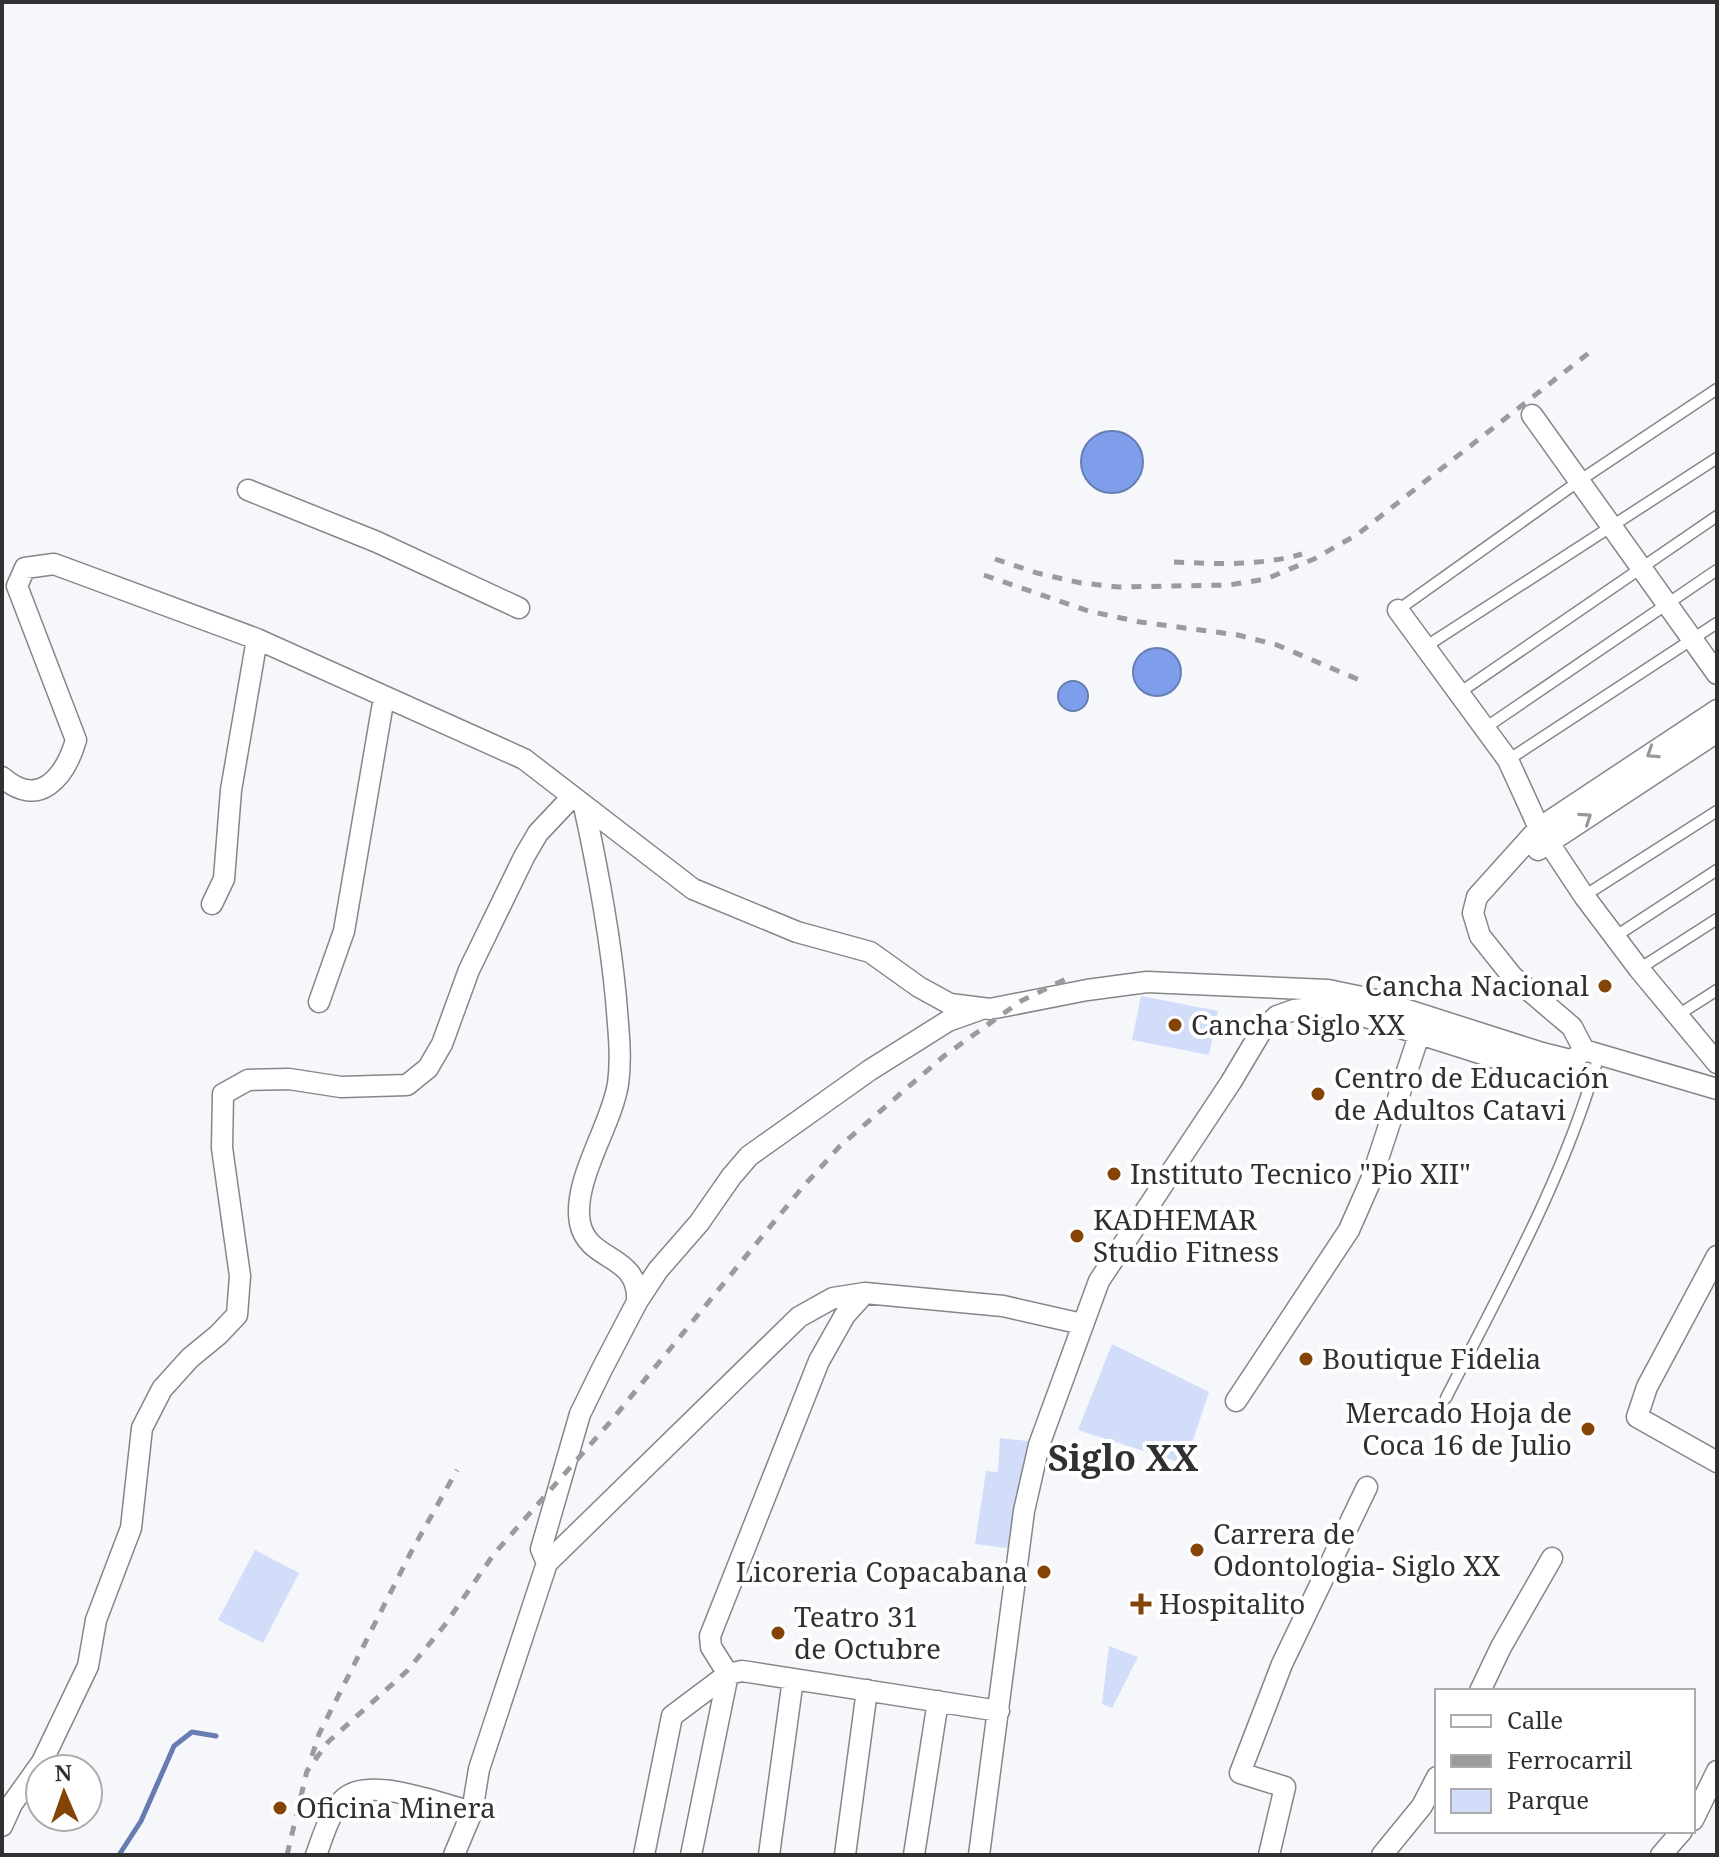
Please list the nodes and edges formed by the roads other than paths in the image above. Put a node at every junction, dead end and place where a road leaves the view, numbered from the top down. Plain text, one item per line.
1 (1717, 389) edge
2 (1532, 415) dead end
3 (1717, 458) edge
4 (1579, 481) junction
5 (248, 490) dead end
6 (1717, 516) edge
7 (1611, 526) junction
8 (1641, 569) junction
9 (1717, 570) edge
10 (1667, 605) junction
11 (519, 608) dead end
12 (1398, 610) joint
13 (1717, 623) edge
14 (257, 639) junction
15 (1692, 640) junction
16 (1425, 647) junction
17 (1717, 674) edge
18 (1459, 693) junction
19 (384, 697) junction
20 (1717, 710) edge
21 (1485, 728) junction
22 (1717, 732) edge
23 (1508, 760) junction
24 (2, 777) edge
25 (578, 802) junction
26 (1717, 811) edge
27 (1544, 836) junction
28 (1717, 870) edge
29 (1584, 896) junction
30 (212, 904) dead end
31 (1717, 919) edge
32 (1616, 936) junction
33 (1639, 969) junction
34 (1717, 990) edge
35 (319, 1002) dead end
36 (983, 1008) junction
37 (1678, 1015) junction
38 (1419, 1035) junction
39 (1586, 1055) junction
40 (1717, 1062) edge
41 (1717, 1089) edge
42 (1717, 1256) edge
43 (865, 1293) junction
44 (637, 1302) junction
45 (1082, 1324) junction
46 (1446, 1398) dead end
47 (1236, 1401) dead end
48 (1717, 1462) edge
49 (1367, 1487) dead end
50 (1552, 1558) dead end
51 (547, 1563) junction
52 (728, 1674) junction
53 (793, 1679) junction
54 (1481, 1689) edge
55 (867, 1690) junction
56 (938, 1701) junction
57 (999, 1711) junction
58 (1717, 1771) edge
59 (1435, 1781) edge
60 (1695, 1809) edge
61 (472, 1812) junction
62 (2, 1826) edge
63 (316, 1855) edge
64 (454, 1855) edge
65 (644, 1855) edge
66 (691, 1855) edge
67 (769, 1855) edge
68 (845, 1855) edge
69 (914, 1855) edge
70 (979, 1855) edge
71 (1269, 1855) edge
72 (1382, 1855) edge

1 - 4 lane
2 - 4 street
3 - 7 lane
4 - 7 street
4 - 12 lane
5 - 11 street
6 - 8 lane
7 - 8 street
7 - 16 lane
8 - 10 street
8 - 18 lane
9 - 10 lane
10 - 15 street
10 - 21 lane
12 - 16 street
13 - 15 lane
14 - 19 street
14 - 24 street
14 - 30 street
15 - 17 street
15 - 23 lane
16 - 18 street
18 - 21 street
19 - 25 street
19 - 35 street
20 -> 27 street
21 - 23 street
27 -> 22 street
23 - 27 street
25 - 36 street
25 - 44 street
25 - 62 street
26 - 29 lane
27 - 29 street
27 - 39 street
28 - 32 lane
29 - 32 street
31 - 33 lane
32 - 33 street
33 - 37 street
34 - 37 lane
36 - 39 street
36 - 44 street
37 - 40 street
38 - 39 street
38 - 45 street
38 - 47 street
39 - 41 street
39 - 46 lane
42 - 48 street
43 - 45 street
43 - 51 street
43 - 52 street
44 - 51 street
45 - 57 street
49 - 71 street
50 - 54 street
51 - 61 street
52 - 53 street
52 - 65 street
52 - 66 street
53 - 55 street
53 - 67 street
55 - 56 street
55 - 68 street
56 - 57 street
56 - 69 street
57 - 70 street
58 - 60 street
59 - 72 street
61 - 63 street
61 - 64 street

